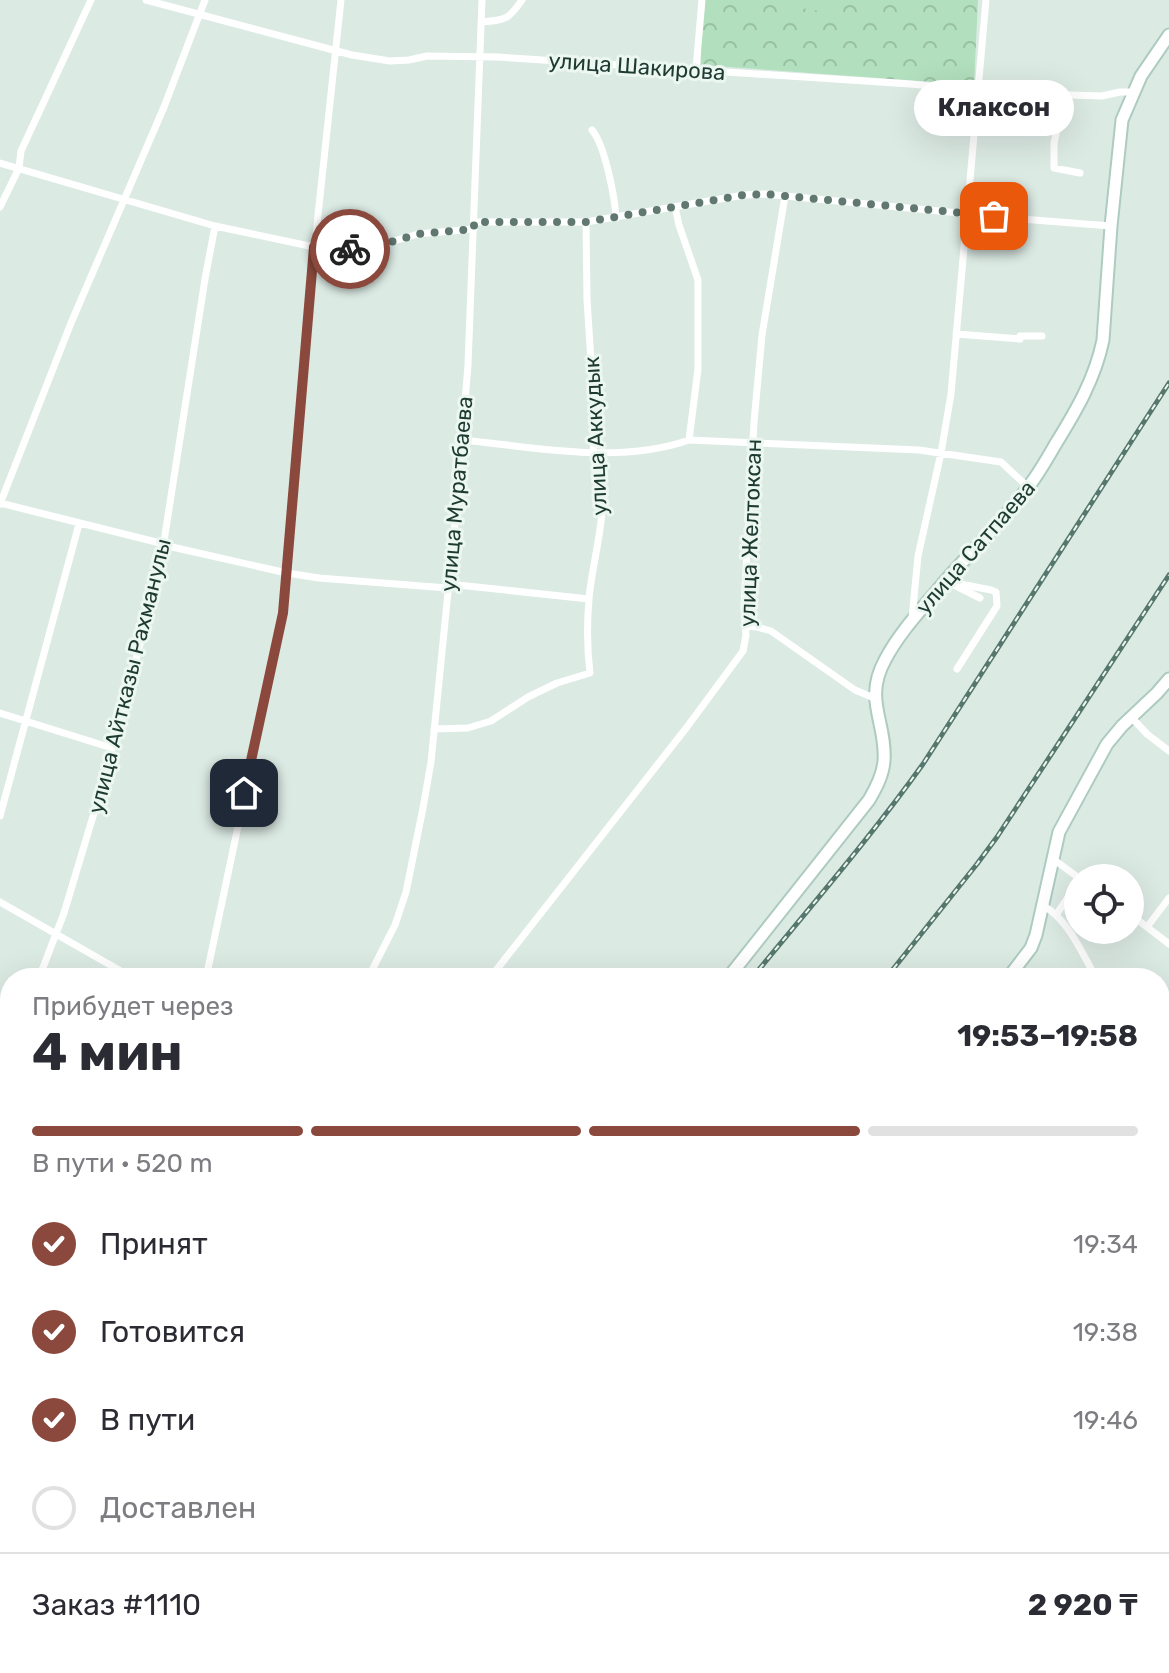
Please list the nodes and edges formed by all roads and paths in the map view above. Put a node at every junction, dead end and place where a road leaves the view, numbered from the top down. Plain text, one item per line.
1 (91, 0) edge
2 (146, 0) edge
3 (205, 0) edge
4 (341, 0) edge
5 (482, 0) edge
6 (522, 0) edge
7 (702, 0) edge
8 (986, 0) edge
9 (200, 14) junction
10 (481, 22) junction
11 (1169, 35) edge
12 (336, 50) junction
13 (481, 57) junction
14 (696, 69) junction
15 (979, 90) junction
16 (1134, 92) junction
17 (1065, 95) junction
18 (592, 130) dead end
19 (0, 163) edge
20 (19, 168) junction
21 (1080, 173) dead end
22 (785, 196) junction
23 (123, 200) junction
24 (0, 207) edge
25 (675, 207) junction
26 (968, 214) junction
27 (616, 218) junction
28 (586, 222) junction
29 (215, 226) junction
30 (474, 226) junction
31 (1111, 226) junction
32 (314, 247) junction
33 (956, 334) junction
34 (1042, 336) dead end
35 (462, 440) junction
36 (689, 440) junction
37 (753, 444) junction
38 (593, 453) junction
39 (941, 453) junction
40 (1029, 488) junction
41 (0, 503) edge
42 (79, 524) junction
43 (164, 544) junction
44 (287, 573) junction
45 (945, 581) junction
46 (448, 586) junction
47 (979, 588) junction
48 (980, 598) junction
49 (589, 599) junction
50 (997, 606) junction
51 (912, 620) junction
52 (746, 626) junction
53 (957, 669) dead end
54 (1169, 679) edge
55 (874, 698) junction
56 (0, 713) edge
57 (1132, 718) junction
58 (26, 721) junction
59 (434, 729) junction
60 (112, 748) junction
61 (1169, 751) edge
62 (0, 816) edge
63 (1053, 859) junction
64 (1064, 867) edge
65 (1169, 898) edge
66 (0, 902) edge
67 (1064, 903) edge
68 (1044, 906) junction
69 (1056, 915) junction
70 (1144, 925) edge
71 (1147, 927) junction
72 (56, 935) junction
73 (1169, 944) edge
74 (43, 968) edge
75 (115, 968) edge
76 (208, 968) edge
77 (373, 968) edge
78 (498, 968) edge
79 (736, 968) edge
80 (1016, 968) edge
81 (1090, 968) edge

1 - 20 street
2 - 9 street, улица Шакирова
3 - 9 street
4 - 12 street
5 - 10 street, улица Муратбаева
6 - 10 street
7 - 14 street
8 - 15 street
9 - 12 street, улица Шакирова
9 - 23 street
10 - 13 street, улица Муратбаева
11 - 16 street, улица Сатпаева
12 - 13 street, улица Шакирова
12 - 32 street
13 - 14 street, улица Шакирова
13 - 30 street, улица Муратбаева
14 - 15 street, улица Шакирова
15 - 17 street, улица Шакирова
15 - 26 street
16 - 17 street, улица Шакирова
16 - 31 street, улица Сатпаева
17 - 21 street
18 - 27 street
19 - 20 street
20 - 23 street
20 - 24 street
22 - 25 street
22 - 26 street
22 - 37 street, улица Желтоксан
23 - 29 street
23 - 41 street
25 - 27 street
25 - 36 street
26 - 31 street
26 - 33 street
27 - 28 street
28 - 30 street
28 - 38 street, улица Аккудык
29 - 32 street
29 - 43 street, улица Айтказы Рахманулы
30 - 32 street
30 - 35 street, улица Муратбаева
31 - 40 street, улица Сатпаева
32 - 44 street
33 - 34 street
33 - 39 street
35 - 38 street
35 - 46 street, улица Муратбаева
36 - 37 street
36 - 38 street
37 - 39 street
37 - 52 street, улица Желтоксан
38 - 49 street, улица Аккудык
39 - 40 street
39 - 51 street
40 - 45 street, улица Сатпаева
41 - 42 street
42 - 43 street
42 - 58 street
43 - 44 street
43 - 60 street, улица Айтказы Рахманулы
44 - 46 street
44 - 76 street
45 - 47 street
45 - 48 street
45 - 51 street, улица Сатпаева
46 - 49 street
46 - 59 street, улица Муратбаева
47 - 48 street
47 - 50 street
48 - 50 street
49 - 59 street, улица Аккудык
50 - 53 street
51 - 55 street, улица Сатпаева
52 - 55 street
52 - 78 street, улица Желтоксан
54 - 57 street
55 - 79 street, улица Сатпаева
56 - 58 street
57 - 61 street
57 - 63 street
58 - 60 street
58 - 62 street
59 - 77 street, улица Муратбаева
60 - 72 street, улица Айтказы Рахманулы
63 - 64 street
63 - 68 street
65 - 71 street
66 - 72 street
67 - 69 street
68 - 69 street
68 - 80 street
69 - 81 street
70 - 71 street
71 - 73 street
72 - 74 street, улица Айтказы Рахманулы
72 - 75 street

